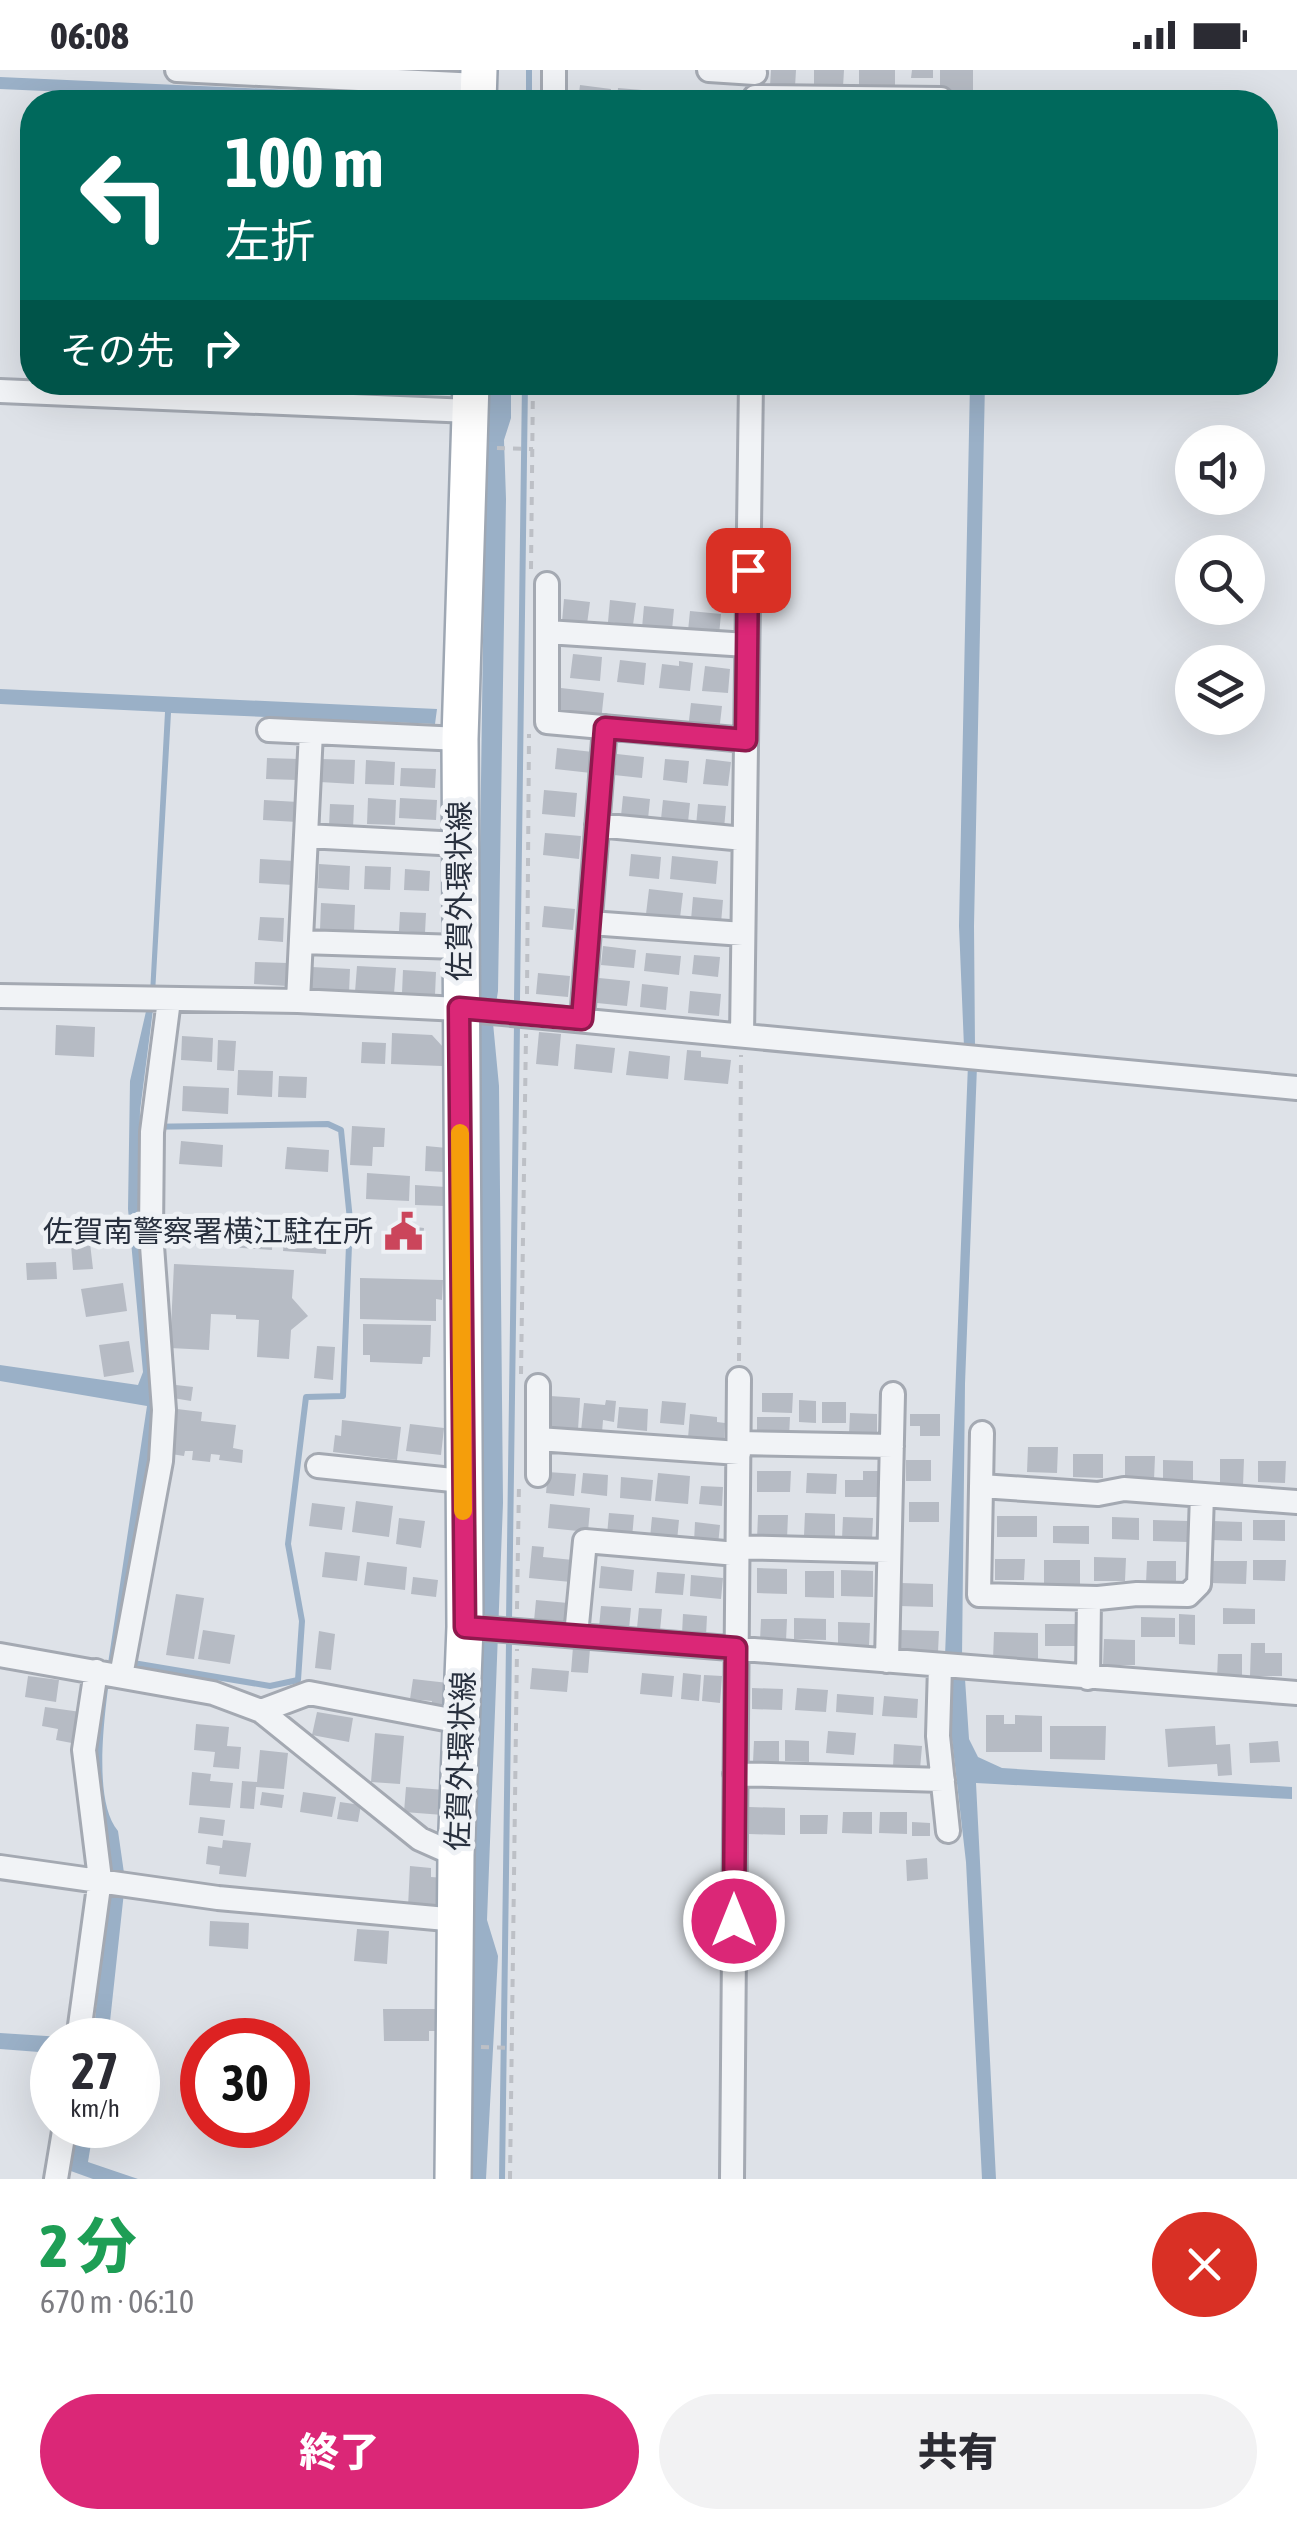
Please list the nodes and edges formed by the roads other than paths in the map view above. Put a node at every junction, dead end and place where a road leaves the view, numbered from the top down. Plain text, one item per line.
1 (177, 70) edge
2 (709, 70) edge
3 (478, 86) edge
4 (755, 86) edge
5 (817, 90) edge
6 (314, 395) edge
7 (751, 395) edge
8 (471, 397) edge
9 (539, 585) road end
10 (547, 632) junction
11 (747, 645) junction
12 (605, 728) junction
13 (269, 730) dead end
14 (311, 732) junction
15 (460, 739) junction
16 (746, 740) junction
17 (597, 825) junction
18 (306, 836) junction
19 (744, 838) junction
20 (459, 844) junction
21 (590, 924) junction
22 (743, 934) junction
23 (300, 942) junction
24 (459, 947) junction
25 (0, 996) edge
26 (158, 1000) junction
27 (298, 1001) junction
28 (463, 1009) junction
29 (582, 1019) junction
30 (742, 1035) junction
31 (1297, 1088) edge
32 (739, 1379) road end
33 (529, 1389) road end
34 (893, 1394) dead end
35 (982, 1433) dead end
36 (538, 1439) junction
37 (892, 1446) junction
38 (738, 1448) junction
39 (318, 1466) dead end
40 (529, 1473) road end
41 (462, 1481) junction
42 (981, 1486) junction
43 (1202, 1495) junction
44 (1297, 1502) edge
45 (737, 1550) junction
46 (890, 1551) junction
47 (1089, 1598) junction
48 (490, 1629) junction
49 (576, 1635) junction
50 (736, 1648) junction
51 (0, 1655) edge
52 (887, 1661) junction
53 (123, 1666) junction
54 (940, 1666) junction
55 (96, 1671) junction
56 (1088, 1678) junction
57 (1297, 1694) edge
58 (261, 1711) junction
59 (461, 1722) junction
60 (735, 1774) junction
61 (942, 1780) junction
62 (948, 1831) dead end
63 (456, 1856) junction
64 (0, 1866) edge
65 (110, 1880) junction
66 (457, 1920) junction
67 (82, 2018) edge
68 (61, 2148) edge
69 (56, 2179) edge
70 (453, 2179) edge
71 (732, 2179) edge

1 - 3 street
2 - 4 street
4 - 5 street
6 - 8 street
7 - 11 street
8 - 15 main road, 佐賀外環状線
9 - 10 street
10 - 11 street
10 - 12 street
11 - 16 street
12 - 16 street
12 - 17 street
13 - 14 street
14 - 15 street
14 - 18 street
15 - 20 main road, 佐賀外環状線
16 - 19 street
17 - 19 street
17 - 21 street
18 - 20 street
18 - 23 street
19 - 22 street
20 - 24 main road, 佐賀外環状線
21 - 22 street
21 - 29 street
22 - 30 street
23 - 24 street
23 - 27 street
24 - 28 main road, 佐賀外環状線
25 - 26 street
26 - 27 street
26 - 53 street
27 - 28 street
28 - 29 street
28 - 41 main road, 佐賀外環状線
29 - 30 street
30 - 31 street
32 - 38 street
33 - 36 street
34 - 37 street
35 - 42 street
36 - 38 street
36 - 40 street
37 - 38 street
37 - 46 street
38 - 45 street
39 - 41 street
41 - 48 main road, 佐賀外環状線
42 - 43 street
42 - 47 street
43 - 44 street
43 - 47 street
45 - 46 street
45 - 49 street
45 - 50 street
46 - 52 street
47 - 56 street
48 - 49 street
48 - 59 main road, 佐賀外環状線
49 - 50 street
50 - 52 street
50 - 60 street
51 - 55 street
52 - 54 street
53 - 55 street
53 - 58 street
54 - 56 street
54 - 61 street
55 - 65 street
56 - 57 street
58 - 59 street
58 - 63 street
59 - 63 main road, 佐賀外環状線
60 - 61 street
60 - 71 street
61 - 62 street
63 - 66 main road, 佐賀外環状線
64 - 65 street
65 - 66 street
65 - 67 street
66 - 70 main road, 佐賀外環状線
68 - 69 street

